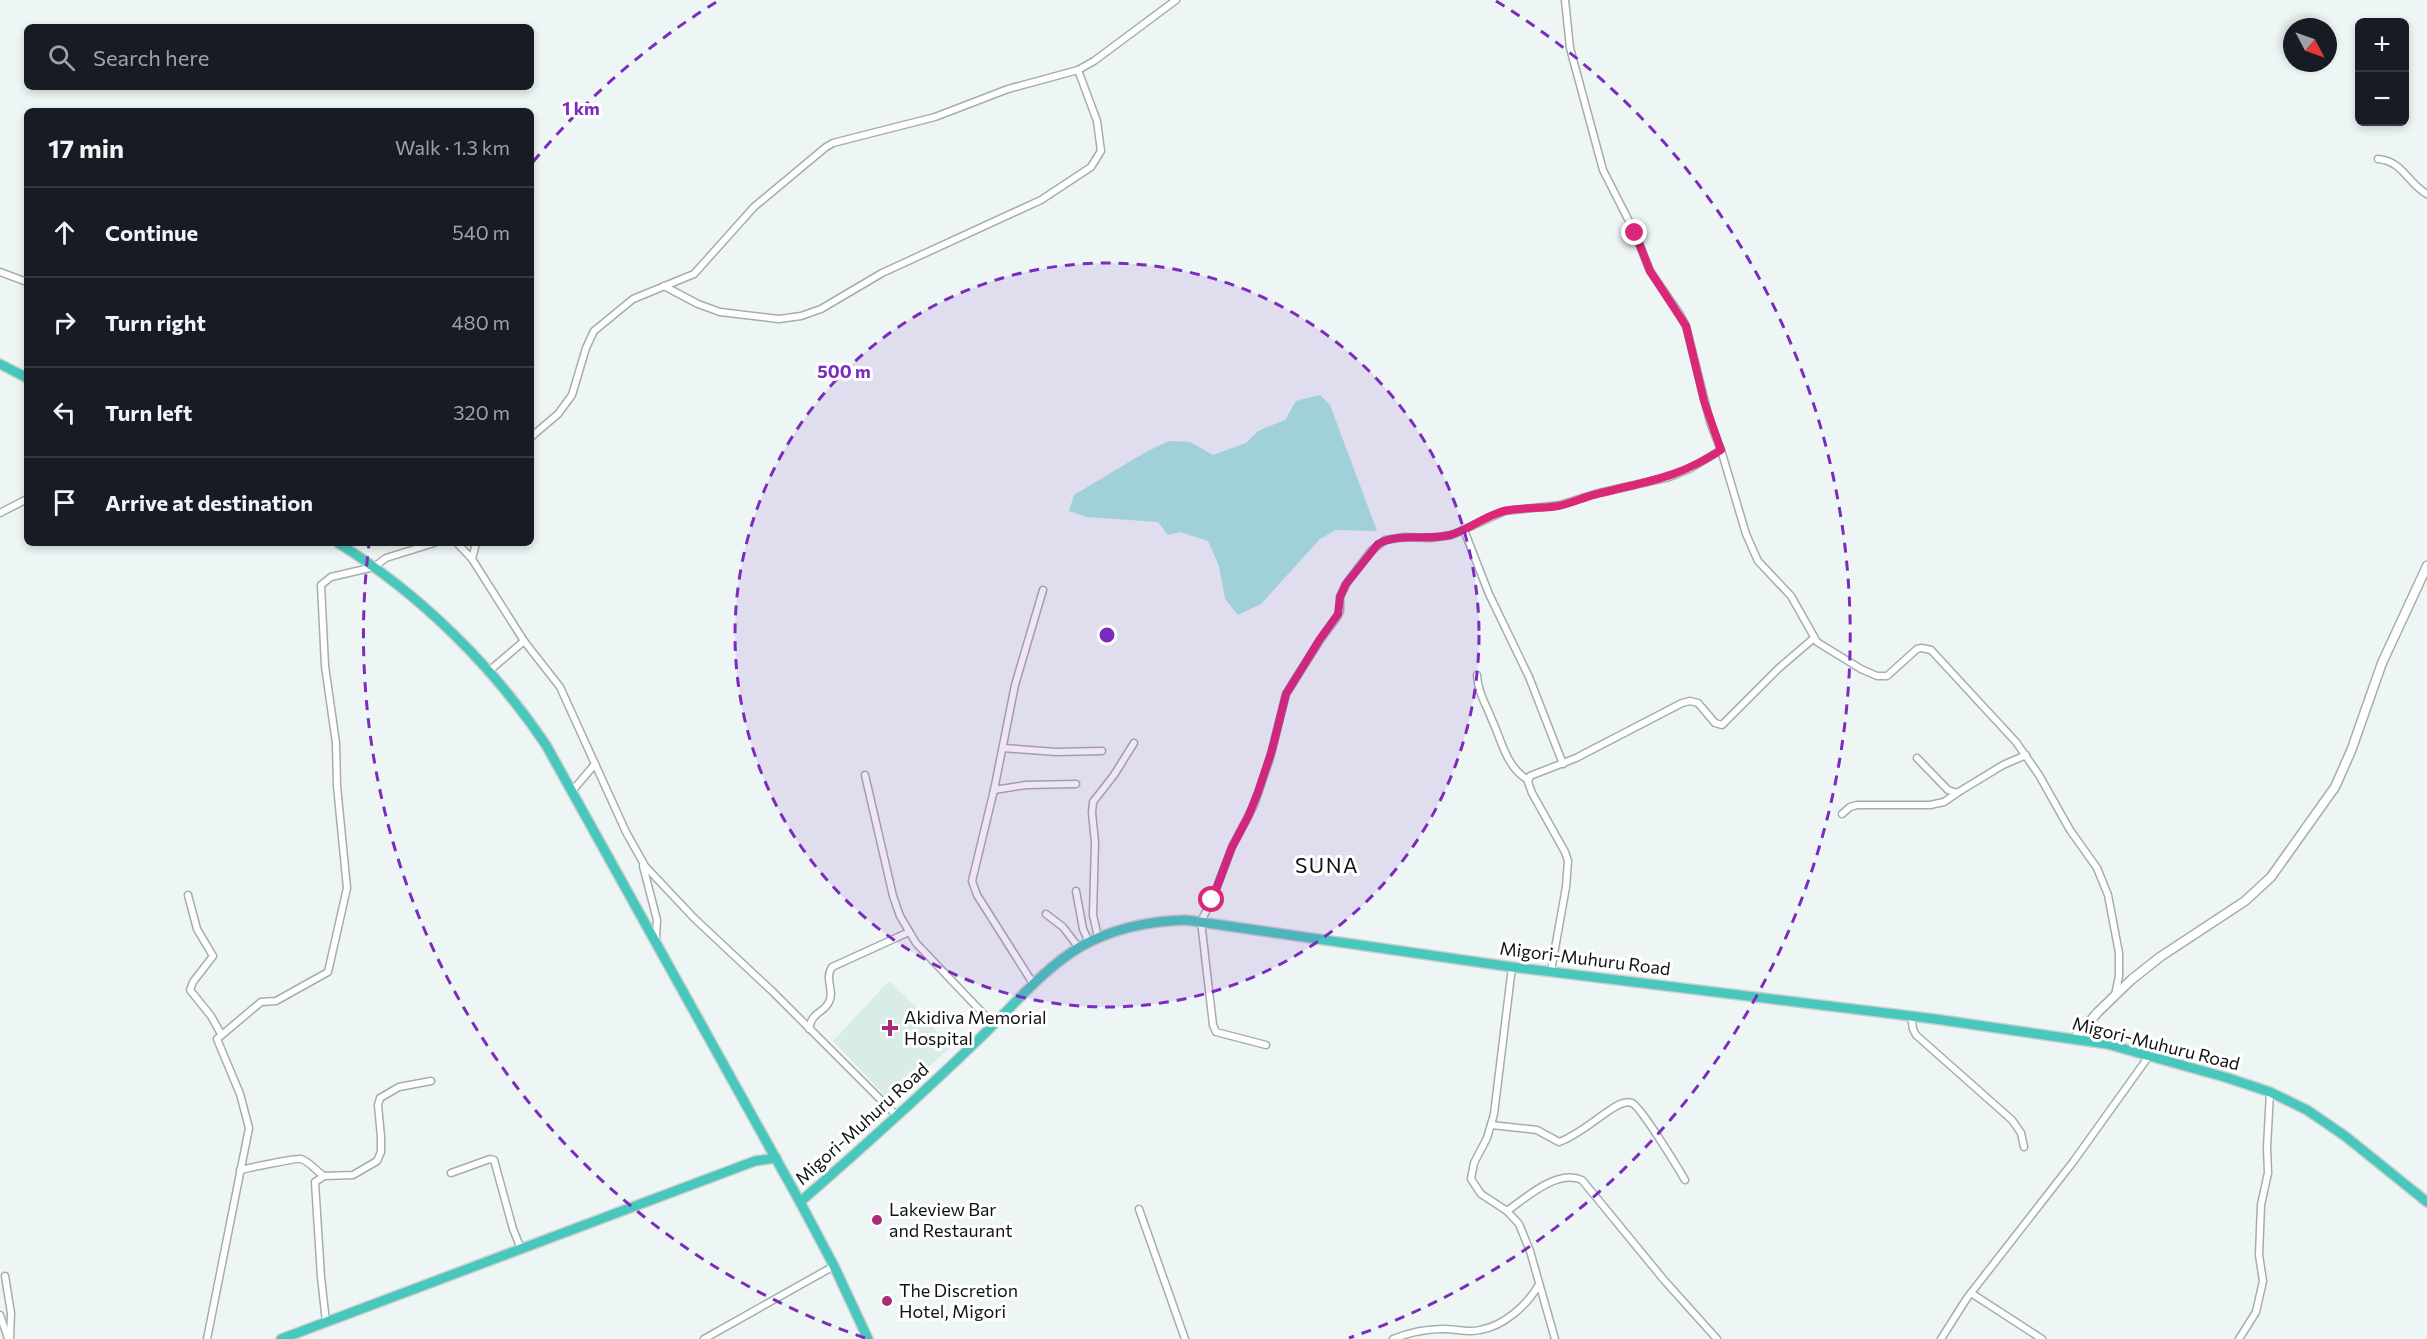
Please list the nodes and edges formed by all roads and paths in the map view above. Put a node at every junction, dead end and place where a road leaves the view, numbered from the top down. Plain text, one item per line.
1 (1176, 0) edge
2 (1565, 0) edge
3 (1078, 70) junction
4 (2378, 159) dead end
5 (2427, 194) edge
6 (0, 272) edge
7 (24, 281) edge
8 (664, 286) junction
9 (0, 364) edge
10 (24, 376) edge
11 (534, 434) edge
12 (1721, 450) junction
13 (24, 501) edge
14 (0, 513) edge
15 (1464, 530) junction
16 (342, 546) edge
17 (424, 546) edge
18 (460, 546) edge
19 (475, 546) edge
20 (472, 559) junction
21 (2427, 566) edge
22 (374, 567) junction
23 (1043, 590) dead end
24 (1814, 638) junction
25 (524, 641) junction
26 (489, 671) junction
27 (1477, 675) dead end
28 (1134, 743) dead end
29 (1003, 748) junction
30 (1102, 751) dead end
31 (2026, 755) junction
32 (1917, 758) dead end
33 (595, 764) junction
34 (1563, 764) junction
35 (865, 775) dead end
36 (1528, 780) junction
37 (1076, 784) dead end
38 (573, 790) junction
39 (994, 790) junction
40 (1957, 793) junction
41 (1842, 814) dead end
42 (641, 860) junction
43 (1076, 891) dead end
44 (188, 895) dead end
45 (1046, 914) dead end
46 (1202, 921) junction
47 (909, 932) junction
48 (656, 939) junction
49 (1094, 940) junction
50 (1079, 948) junction
51 (1512, 967) junction
52 (1551, 971) junction
53 (1034, 985) junction
54 (2115, 995) junction
55 (812, 1016) junction
56 (1911, 1016) junction
57 (800, 1020) junction
58 (994, 1025) junction
59 (809, 1029) junction
60 (221, 1034) junction
61 (2075, 1038) junction
62 (1266, 1045) dead end
63 (2149, 1056) junction
64 (431, 1081) dead end
65 (2270, 1092) junction
66 (897, 1116) junction
67 (1491, 1125) junction
68 (771, 1148) junction
69 (2024, 1148) dead end
70 (776, 1158) junction
71 (754, 1161) junction
72 (313, 1168) junction
73 (240, 1170) junction
74 (451, 1173) dead end
75 (324, 1176) junction
76 (1685, 1180) dead end
77 (315, 1182) junction
78 (800, 1202) junction
79 (2427, 1202) edge
80 (1139, 1209) dead end
81 (1507, 1211) junction
82 (521, 1249) junction
83 (834, 1266) junction
84 (5, 1276) dead end
85 (1538, 1286) junction
86 (1971, 1293) junction
87 (0, 1315) edge
88 (326, 1322) junction
89 (10, 1339) edge
90 (207, 1339) edge
91 (281, 1339) edge
92 (704, 1339) edge
93 (868, 1339) edge
94 (1185, 1339) edge
95 (1393, 1339) edge
96 (1555, 1339) edge
97 (1717, 1339) edge
98 (1941, 1339) edge
99 (2042, 1339) edge
100 (2239, 1339) edge

1 - 3 street
2 - 12 street
3 - 8 street
3 - 8 street
4 - 5 street
6 - 7 street
8 - 11 street
9 - 10 highway
12 - 15 street
12 - 24 street
13 - 14 street
15 - 34 street
15 - 46 street
16 - 22 highway
17 - 22 street
18 - 20 street
19 - 20 street
20 - 25 street
21 - 54 main road
22 - 26 highway
22 - 60 street
23 - 29 street
24 - 31 street
24 - 34 street
25 - 26 street
25 - 33 street
26 - 38 highway
27 - 36 street
28 - 49 street
29 - 30 street
29 - 39 street
31 - 40 street
31 - 54 street
32 - 40 street
33 - 38 street
33 - 42 street
34 - 36 street
35 - 47 street
36 - 52 street
37 - 39 street
38 - 48 highway
39 - 53 street
40 - 41 street
42 - 48 street
42 - 57 street
43 - 49 street
44 - 60 street
45 - 50 street
46 - 49 highway, Migori-Muhuru Road
46 - 51 highway, Migori-Muhuru Road
46 - 62 street
47 - 55 street
47 - 58 street
48 - 68 highway
49 - 50 highway, Migori-Muhuru Road
50 - 53 highway, Migori-Muhuru Road
51 - 52 highway, Migori-Muhuru Road
51 - 67 street
52 - 56 highway, Migori-Muhuru Road
53 - 58 highway, Migori-Muhuru Road
54 - 61 main road
55 - 57 street
55 - 59 street
56 - 61 highway, Migori-Muhuru Road
56 - 69 street
57 - 59 street
58 - 66 highway, Migori-Muhuru Road
59 - 66 street
60 - 73 street
61 - 63 highway, Migori-Muhuru Road
63 - 65 highway, Migori-Muhuru Road
63 - 86 street
64 - 75 street
65 - 79 highway, Migori-Muhuru Road
65 - 100 street
66 - 78 highway, Migori-Muhuru Road
67 - 76 street
67 - 81 street
68 - 70 highway
68 - 71 highway
70 - 71 highway
70 - 78 highway
71 - 82 highway
72 - 73 street
72 - 75 street
72 - 77 street
73 - 90 street
74 - 82 street
75 - 77 street
77 - 88 street
78 - 83 highway
80 - 94 street
81 - 85 street
81 - 97 street
82 - 88 highway
83 - 92 street
83 - 93 highway
84 - 89 street
85 - 95 street
85 - 96 street
86 - 98 street
86 - 99 street
87 - 89 street
88 - 91 highway

